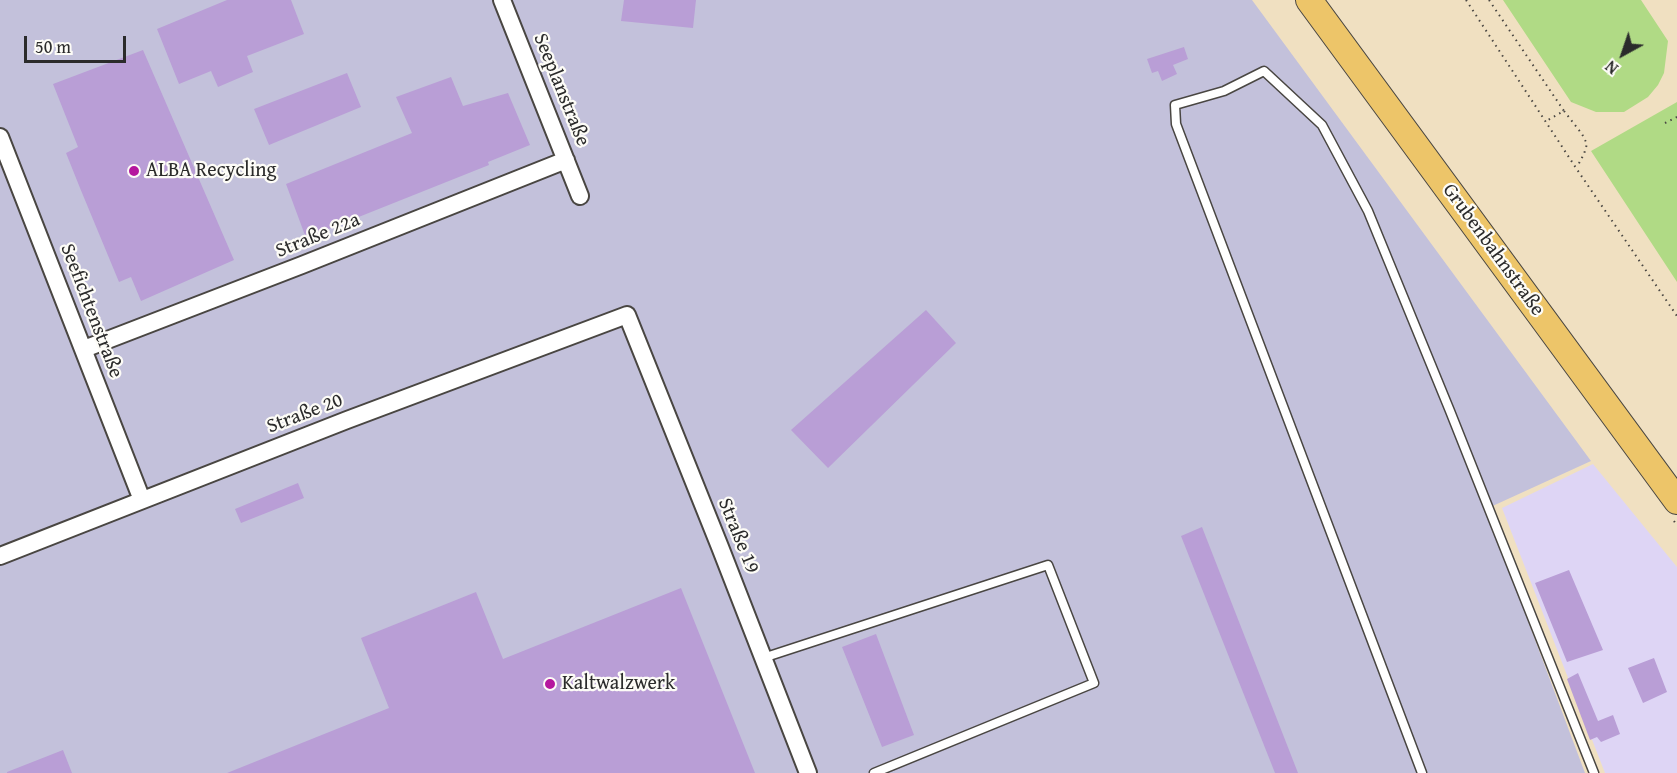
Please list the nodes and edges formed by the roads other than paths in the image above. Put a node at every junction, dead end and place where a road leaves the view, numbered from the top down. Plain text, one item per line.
1 (502, 0) edge
2 (1309, 0) edge
3 (0, 137) edge
4 (566, 159) junction
5 (580, 196) dead end
6 (627, 315) joint
7 (84, 349) junction
8 (142, 500) junction
9 (1677, 501) edge
10 (0, 556) edge
11 (764, 657) junction
12 (808, 773) edge
13 (874, 773) edge
14 (1422, 773) edge
15 (1594, 773) edge

1 - 4 street, Seeplanstraße
2 - 9 main road, Grubenbahnstraße
3 - 7 street, Seefichtenstraße
4 - 5 street, Seeplanstraße
4 - 7 street, Straße 22a
6 - 8 street, Straße 20
6 - 11 street, Straße 19
7 - 8 street, Seefichtenstraße
8 - 10 street, Straße 20
11 - 12 street, Straße 19
11 - 13 lane
14 - 15 lane

